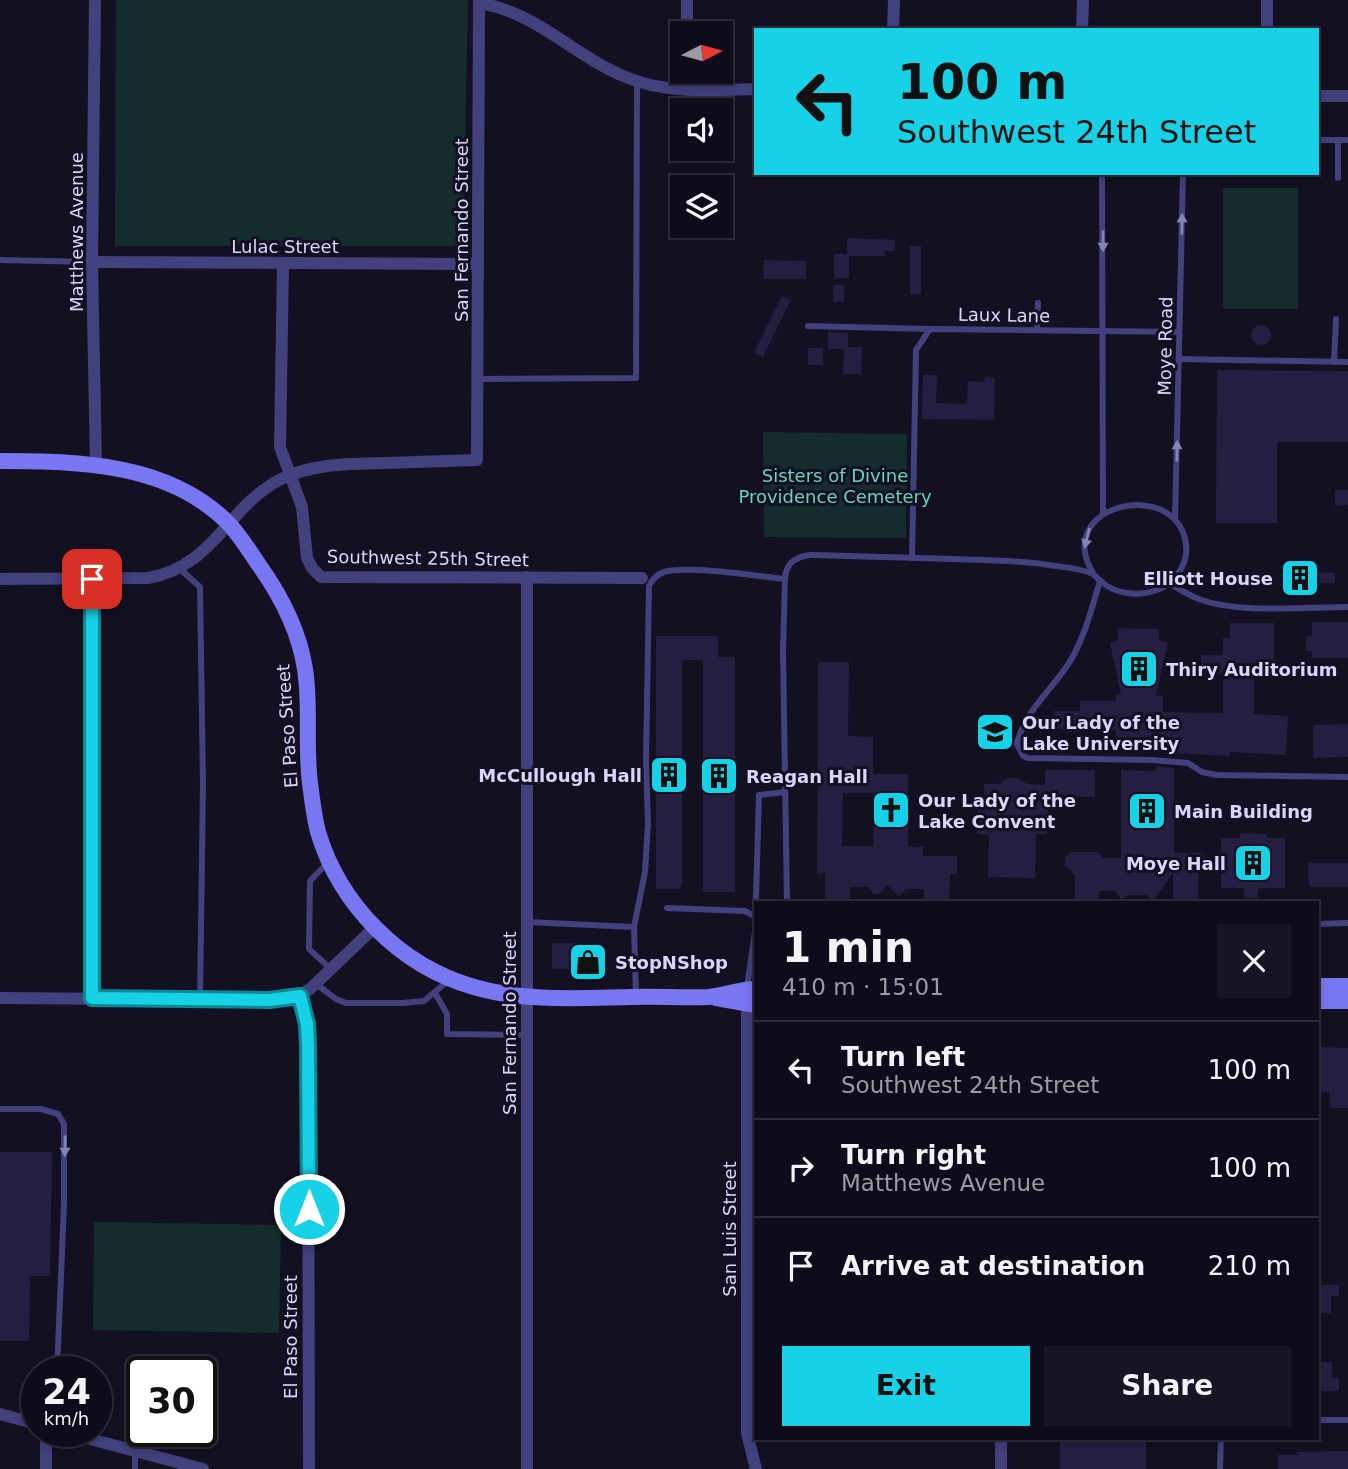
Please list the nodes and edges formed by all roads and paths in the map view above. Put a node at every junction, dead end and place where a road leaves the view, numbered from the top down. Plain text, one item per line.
1 (95, 0) edge
2 (687, 0) edge
3 (894, 0) edge
4 (1083, 0) edge
5 (1267, 0) edge
6 (479, 2) edge
7 (687, 21) edge
8 (893, 28) edge
9 (1082, 28) edge
10 (1267, 28) edge
11 (638, 82) junction
12 (687, 84) edge
13 (687, 89) junction
14 (754, 89) edge
15 (1319, 96) edge
16 (1348, 96) edge
17 (1319, 140) edge
18 (1338, 140) junction
19 (1348, 141) edge
20 (1102, 175) edge
21 (1183, 175) edge
22 (1338, 178) dead end
23 (0, 260) edge
24 (92, 262) junction
25 (283, 264) junction
26 (478, 264) junction
27 (1038, 303) dead end
28 (1336, 319) dead end
29 (808, 326) dead end
30 (930, 328) junction
31 (1037, 330) junction
32 (1103, 330) junction
33 (1180, 332) junction
34 (1179, 359) junction
35 (1334, 362) junction
36 (1348, 362) edge
37 (477, 379) junction
38 (0, 461) edge
39 (96, 464) junction
40 (290, 475) junction
41 (1103, 513) junction
42 (1175, 520) junction
43 (230, 525) junction
44 (912, 558) junction
45 (180, 569) junction
46 (1093, 573) junction
47 (527, 577) junction
48 (648, 578) junction
49 (0, 579) edge
50 (92, 579) junction
51 (785, 579) junction
52 (1100, 581) junction
53 (1169, 583) junction
54 (1348, 607) edge
55 (1348, 777) edge
56 (785, 792) junction
57 (330, 861) junction
58 (756, 901) edge
59 (787, 901) edge
60 (667, 908) dead end
61 (754, 916) edge
62 (527, 922) junction
63 (1348, 923) edge
64 (1319, 924) edge
65 (375, 927) junction
66 (634, 927) junction
67 (754, 937) edge
68 (331, 969) junction
69 (450, 979) junction
70 (316, 984) junction
71 (1319, 986) edge
72 (1348, 986) edge
73 (435, 993) junction
74 (300, 996) junction
75 (527, 997) junction
76 (636, 997) junction
77 (751, 997) edge
78 (0, 998) edge
79 (92, 998) junction
80 (200, 999) junction
81 (1348, 1001) edge
82 (1319, 1002) edge
83 (527, 1035) junction
84 (0, 1109) edge
85 (751, 1136) edge
86 (58, 1356) edge
87 (0, 1414) edge
88 (21, 1420) edge
89 (1319, 1420) edge
90 (1348, 1420) edge
91 (1001, 1440) edge
92 (1221, 1440) edge
93 (112, 1445) edge
94 (46, 1447) edge
95 (135, 1451) junction
96 (46, 1469) edge
97 (135, 1469) edge
98 (203, 1469) edge
99 (309, 1469) edge
100 (527, 1469) edge
101 (756, 1469) edge
102 (1001, 1469) edge
103 (1220, 1469) edge

1 - 24 street, Matthews Avenue
2 - 7 street
3 - 8 street
4 - 9 street
5 - 10 street
6 - 11 street
6 - 26 street, San Fernando Street
11 - 13 street
11 - 37 lane
12 - 13 street
13 - 14 street
15 - 16 street
17 - 18 lane
18 - 19 lane
18 - 22 lane
20 -> 32 lane
33 -> 21 lane, Moye Road
23 - 24 lane
24 - 25 street, Lulac Street
24 - 39 street, Matthews Avenue
25 - 26 street, Lulac Street
25 - 40 street
26 - 37 street, San Fernando Street
27 - 31 lane
28 - 35 lane
29 - 30 lane, Laux Lane
30 - 31 lane, Laux Lane
30 - 44 lane
31 - 32 lane, Laux Lane
32 - 33 lane, Laux Lane
32 - 41 lane
33 - 34 lane, Moye Road
34 - 35 lane
42 -> 34 lane, Moye Road
35 - 36 lane
37 - 40 street, San Fernando Street
38 - 39 main road, El Paso Street
39 - 43 main road, El Paso Street
40 - 43 street
40 - 47 street, Southwest 25th Street
41 - 42 lane
41 -> 46 lane
42 - 53 lane
43 - 45 street
43 - 57 main road, El Paso Street
44 - 46 lane
44 - 51 lane
45 - 50 street
45 - 80 lane
46 - 52 lane
47 - 48 street, Southwest 25th Street
47 - 62 street, San Fernando Street
48 - 51 lane
48 - 66 lane
49 - 50 street
50 - 79 street
51 - 56 lane
52 - 53 lane
52 - 55 lane
53 - 54 lane
56 - 58 lane
56 - 59 lane
57 - 65 main road, El Paso Street
57 - 68 lane
60 - 61 lane
62 - 66 lane
62 - 75 street, San Fernando Street
63 - 64 lane
65 - 68 street
65 - 69 main road, El Paso Street
66 - 76 lane
67 - 77 lane
68 - 70 street
69 - 73 lane
69 - 75 main road, El Paso Street
70 - 73 lane
70 - 74 street
71 - 72 main road
73 - 83 lane
74 - 80 street
74 - 99 street, El Paso Street
75 - 76 main road, El Paso Street
75 - 83 street, San Fernando Street
76 - 77 main road, El Paso Street
77 - 85 street, San Luis Street
78 - 79 street
79 - 80 street
81 - 82 main road
83 - 100 street, San Fernando Street
84 -> 86 lane
85 - 101 street, San Luis Street
87 - 88 street
89 - 90 lane
91 - 102 street
92 - 103 lane
93 - 95 street
94 - 96 street
95 - 97 lane
95 - 98 street

